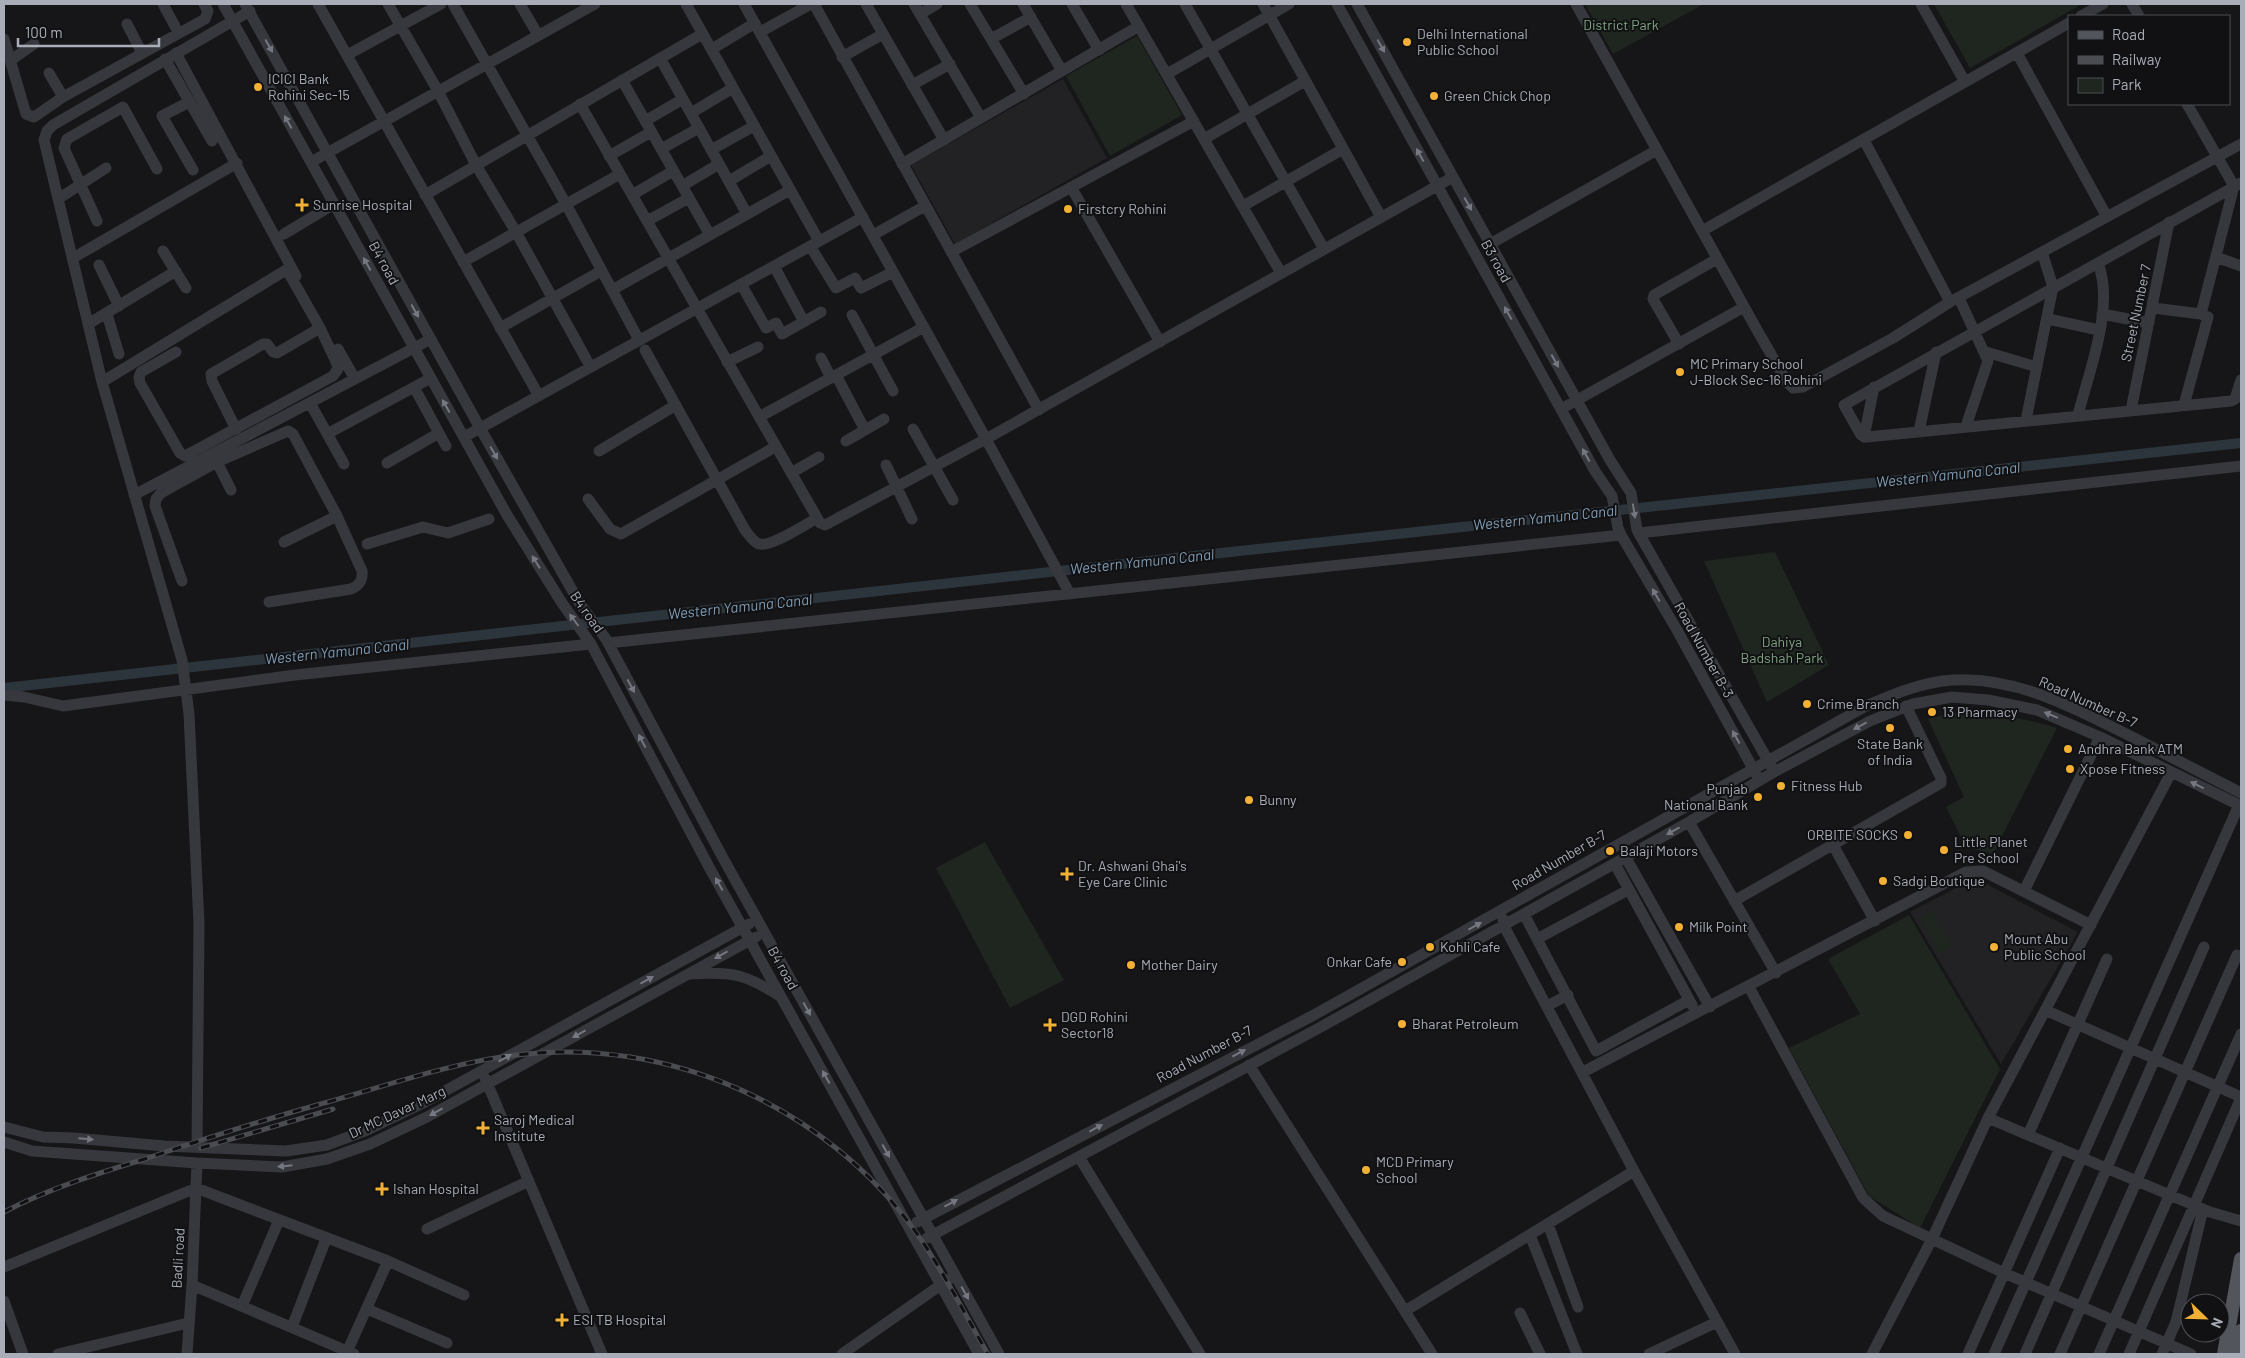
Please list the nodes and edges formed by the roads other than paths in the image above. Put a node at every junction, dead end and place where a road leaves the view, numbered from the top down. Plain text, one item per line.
1 (163, 4) edge
2 (204, 4) edge
3 (223, 4) edge
4 (318, 4) edge
5 (388, 4) edge
6 (441, 4) edge
7 (453, 4) edge
8 (520, 4) edge
9 (592, 4) edge
10 (686, 4) edge
11 (744, 4) edge
12 (813, 4) edge
13 (866, 4) edge
14 (937, 4) edge
15 (970, 4) edge
16 (1023, 4) edge
17 (1072, 4) edge
18 (1126, 4) edge
19 (1185, 4) edge
20 (1263, 4) edge
21 (1289, 4) edge
22 (1336, 4) edge
23 (1357, 4) edge
24 (1576, 4) edge
25 (1921, 4) edge
26 (2103, 4) edge
27 (2132, 4) edge
28 (248, 8) edge
29 (917, 9) edge
30 (1269, 15) junction
31 (2083, 15) edge
32 (2138, 15) edge
33 (1031, 17) junction
34 (232, 21) junction
35 (127, 24) dead end
36 (2068, 24) edge
37 (401, 26) junction
38 (1139, 26) junction
39 (758, 28) junction
40 (178, 32) junction
41 (702, 34) junction
42 (883, 34) junction
43 (538, 36) junction
44 (4, 38) edge
45 (991, 39) junction
46 (34, 44) dead end
47 (712, 49) junction
48 (1210, 49) junction
49 (1099, 50) junction
50 (142, 53) junction
51 (176, 53) junction
52 (2017, 53) junction
53 (347, 55) junction
54 (842, 57) junction
55 (660, 58) junction
56 (165, 59) junction
57 (10, 60) junction
58 (486, 64) junction
59 (950, 64) junction
60 (1062, 71) junction
61 (49, 73) dead end
62 (1166, 74) junction
63 (102, 76) junction
64 (622, 80) junction
65 (1306, 81) junction
66 (1965, 82) junction
67 (912, 85) junction
68 (733, 88) junction
69 (110, 90) junction
70 (438, 91) junction
71 (1024, 94) junction
72 (63, 98) junction
73 (683, 99) junction
74 (189, 102) junction
75 (580, 104) junction
76 (2188, 105) edge
77 (691, 113) junction
78 (1248, 114) junction
79 (981, 118) junction
80 (645, 121) junction
81 (1194, 121) junction
82 (384, 122) junction
83 (754, 126) junction
84 (699, 128) junction
85 (651, 132) junction
86 (526, 136) junction
87 (1204, 139) junction
88 (944, 140) junction
89 (1864, 140) junction
90 (212, 141) dead end
91 (2241, 144) edge
92 (661, 149) junction
93 (1343, 149) junction
94 (711, 150) junction
95 (1657, 150) junction
96 (328, 153) junction
97 (609, 156) junction
98 (771, 156) junction
99 (2216, 157) junction
100 (311, 162) junction
101 (237, 164) junction
102 (719, 164) junction
103 (902, 164) junction
104 (476, 165) junction
105 (106, 168) dead end
106 (157, 169) dead end
107 (193, 170) dead end
108 (673, 171) junction
109 (620, 174) junction
110 (1453, 177) junction
111 (729, 181) junction
112 (1284, 182) junction
113 (81, 183) junction
114 (2238, 184) edge
115 (682, 186) junction
116 (1437, 186) junction
117 (1071, 187) junction
118 (790, 190) junction
119 (425, 195) junction
120 (632, 195) junction
121 (689, 198) junction
122 (58, 199) junction
123 (334, 204) junction
124 (566, 204) junction
125 (925, 206) junction
126 (1242, 206) junction
127 (747, 214) junction
128 (863, 217) junction
129 (1381, 217) junction
130 (2107, 217) junction
131 (97, 220) dead end
132 (647, 221) junction
133 (2169, 222) junction
134 (1702, 231) junction
135 (516, 232) junction
136 (284, 234) dead end
137 (873, 234) junction
138 (710, 235) junction
139 (814, 244) junction
140 (1490, 244) junction
141 (1324, 249) junction
142 (163, 251) dead end
143 (951, 252) junction
144 (2042, 252) junction
145 (73, 258) junction
146 (668, 258) junction
147 (2216, 258) junction
148 (1717, 259) junction
149 (463, 262) junction
150 (2098, 263) junction
151 (99, 265) dead end
152 (774, 266) junction
153 (2241, 266) edge
154 (289, 268) junction
155 (176, 271) junction
156 (601, 271) junction
157 (893, 272) junction
158 (1282, 273) junction
159 (741, 284) junction
160 (2054, 287) junction
161 (186, 288) dead end
162 (612, 290) junction
163 (551, 299) junction
164 (1955, 300) junction
165 (119, 306) junction
166 (1744, 307) junction
167 (697, 308) junction
168 (2152, 308) junction
169 (821, 312) dead end
170 (106, 314) junction
171 (2102, 314) junction
172 (2201, 314) junction
173 (852, 316) dead end
174 (2048, 319) junction
175 (804, 322) junction
176 (88, 324) junction
177 (2149, 324) junction
178 (924, 327) junction
179 (320, 328) junction
180 (500, 328) junction
181 (2099, 330) junction
182 (1975, 331) junction
183 (431, 339) junction
184 (1160, 342) junction
185 (1679, 344) junction
186 (642, 345) junction
187 (758, 347) dead end
188 (414, 348) junction
189 (176, 352) dead end
190 (1936, 352) junction
191 (1986, 352) junction
192 (119, 354) dead end
193 (873, 355) junction
194 (821, 358) dead end
195 (728, 362) junction
196 (590, 366) junction
197 (2037, 367) junction
198 (834, 376) junction
199 (431, 378) junction
200 (355, 379) junction
201 (2241, 380) edge
202 (102, 382) junction
203 (1874, 387) junction
204 (414, 388) junction
205 (892, 391) dead end
206 (538, 396) junction
207 (1577, 400) junction
208 (310, 403) junction
209 (676, 405) junction
210 (2184, 405) junction
211 (1561, 409) junction
212 (1039, 410) junction
213 (2131, 410) junction
214 (2078, 415) junction
215 (759, 417) junction
216 (884, 419) dead end
217 (2026, 420) junction
218 (1966, 426) junction
219 (480, 428) junction
220 (913, 429) dead end
221 (864, 430) junction
222 (1919, 431) junction
223 (238, 433) junction
224 (439, 433) junction
225 (327, 434) junction
226 (464, 437) junction
227 (1864, 437) junction
228 (254, 438) junction
229 (986, 439) junction
230 (846, 441) dead end
231 (446, 446) dead end
232 (775, 447) junction
233 (600, 451) dead end
234 (819, 457) dead end
235 (217, 462) junction
236 (387, 462) dead end
237 (344, 464) dead end
238 (886, 465) dead end
239 (2241, 466) edge
240 (934, 467) junction
241 (791, 473) junction
242 (718, 480) junction
243 (897, 487) junction
244 (232, 490) dead end
245 (134, 495) junction
246 (588, 499) dead end
247 (954, 500) dead end
248 (337, 516) junction
249 (817, 518) junction
250 (489, 519) dead end
251 (912, 519) dead end
252 (1638, 531) junction
253 (1620, 532) junction
254 (284, 542) dead end
255 (367, 544) dead end
256 (182, 580) dead end
257 (1068, 589) junction
258 (269, 602) dead end
259 (589, 640) junction
260 (607, 641) junction
261 (186, 690) junction
262 (4, 695) edge
263 (1906, 706) junction
264 (2100, 737) junction
265 (1768, 760) junction
266 (1753, 768) junction
267 (1774, 772) junction
268 (2171, 773) junction
269 (1759, 780) junction
270 (2241, 793) edge
271 (2240, 806) edge
272 (1689, 822) junction
273 (1833, 845) junction
274 (1626, 858) junction
275 (1615, 864) junction
276 (1628, 890) junction
277 (2024, 891) junction
278 (1734, 901) junction
279 (1503, 910) junction
280 (1524, 914) junction
281 (758, 920) junction
282 (1874, 921) junction
283 (2090, 925) junction
284 (1504, 926) junction
285 (743, 927) junction
286 (765, 933) junction
287 (1537, 939) junction
288 (750, 940) junction
289 (2204, 947) dead end
290 (2237, 955) dead end
291 (2107, 959) dead end
292 (1776, 973) junction
293 (686, 974) junction
294 (1749, 987) junction
295 (1568, 996) junction
296 (782, 998) junction
297 (1689, 1000) junction
298 (1547, 1006) junction
299 (1710, 1007) junction
300 (2046, 1010) junction
301 (1697, 1014) junction
302 (1312, 1016) junction
303 (2078, 1026) junction
304 (1319, 1028) junction
305 (2241, 1034) edge
306 (2129, 1049) junction
307 (2155, 1060) junction
308 (1249, 1065) junction
309 (482, 1071) junction
310 (1583, 1072) junction
311 (2185, 1073) junction
312 (487, 1084) junction
313 (2218, 1087) junction
314 (855, 1094) junction
315 (2241, 1097) edge
316 (840, 1102) junction
317 (1988, 1118) junction
318 (4, 1127) edge
319 (2028, 1135) junction
320 (65, 1137) junction
321 (4, 1142) edge
322 (197, 1147) junction
323 (2060, 1148) junction
324 (63, 1154) junction
325 (1079, 1156) junction
326 (2081, 1157) junction
327 (197, 1163) junction
328 (2107, 1168) junction
329 (1634, 1171) junction
330 (529, 1181) junction
331 (2138, 1182) junction
332 (196, 1188) junction
333 (2169, 1195) junction
334 (2199, 1207) junction
335 (924, 1219) junction
336 (279, 1220) junction
337 (2241, 1221) edge
338 (1548, 1224) junction
339 (908, 1226) junction
340 (427, 1229) dead end
341 (933, 1235) junction
342 (1530, 1235) junction
343 (326, 1239) junction
344 (1932, 1239) junction
345 (917, 1242) junction
346 (2241, 1259) edge
347 (388, 1261) junction
348 (4, 1267) edge
349 (2004, 1273) junction
350 (955, 1275) junction
351 (2025, 1283) junction
352 (940, 1284) junction
353 (192, 1285) junction
354 (464, 1294) dead end
355 (2051, 1294) junction
356 (4, 1302) edge
357 (242, 1306) junction
358 (2081, 1306) junction
359 (1578, 1307) dead end
360 (367, 1309) junction
361 (1405, 1311) junction
362 (1520, 1313) dead end
363 (2114, 1320) junction
364 (1717, 1322) junction
365 (188, 1323) junction
366 (292, 1328) junction
367 (2139, 1331) junction
368 (2241, 1332) edge
369 (447, 1343) dead end
370 (2165, 1349) edge
371 (349, 1353) edge
372 (23, 1354) edge
373 (58, 1354) edge
374 (187, 1354) edge
375 (602, 1354) edge
376 (842, 1354) edge
377 (979, 1354) edge
378 (999, 1354) edge
379 (1200, 1354) edge
380 (1432, 1354) edge
381 (1540, 1354) edge
382 (1577, 1354) edge
383 (1649, 1354) edge
384 (1735, 1354) edge
385 (1872, 1354) edge
386 (1968, 1354) edge
387 (1994, 1354) edge
388 (2025, 1354) edge
389 (2060, 1354) edge
390 (2099, 1354) edge
391 (2129, 1354) edge
392 (2190, 1354) edge
393 (2224, 1354) edge
394 (2237, 1354) edge

1 - 40 street
2 - 40 street
3 - 34 street, B4 road
4 - 53 street
5 - 37 street
6 - 37 street
7 - 58 street
8 - 43 street
9 - 43 street
10 - 41 street
11 - 39 street
12 - 39 street
12 - 54 street
13 - 42 street
14 - 29 street
15 - 45 street
16 - 33 street
17 - 49 street
18 - 38 street
19 - 48 street
20 - 30 street
21 - 30 street
116 -> 22 street, B3 road
23 -> 110 street, B3 road
24 - 95 street
25 - 66 street
26 - 31 street
27 - 32 street
28 - 34 street
28 -> 96 street, B4 road
29 - 59 street
30 - 48 street
30 - 65 street
33 - 45 street
33 - 60 street
34 - 51 street
100 -> 34 street, B4 road
35 - 50 street
36 - 52 street
37 - 53 street
37 - 70 street
38 - 49 street
38 - 62 street
39 - 47 street
39 - 128 street
40 - 50 street
41 - 47 street
41 - 55 street
42 - 54 street
42 - 67 street
43 - 58 street
44 - 57 street
45 - 71 street
46 - 57 street
47 - 68 street
48 - 62 street
48 - 78 street
49 - 60 street
50 - 63 street
51 - 56 street
51 - 101 street
52 - 66 street
52 - 130 street
53 - 82 street
54 - 103 street
55 - 64 street
55 - 73 street
56 - 69 street
56 - 74 street
57 - 72 street
58 - 70 street
58 - 86 street
59 - 67 street
59 - 79 street
60 - 71 street
61 - 72 street
62 - 81 street
63 - 69 street
63 - 72 street
64 - 75 street
64 - 80 street
65 - 78 street
65 - 93 street
66 - 89 street
67 - 88 street
68 - 77 street
68 - 83 street
69 - 122 street
70 - 82 street
70 - 104 street
71 - 79 street
73 - 77 street
73 - 80 street
74 - 90 street
74 - 107 street
75 - 86 street
75 - 97 street
76 - 99 street
77 - 84 street
78 - 87 street
78 - 112 street
79 - 88 street
80 - 85 street
81 - 87 street
81 - 117 street
82 - 96 street
82 - 119 street
83 - 94 street
83 - 98 street
84 - 92 street
84 - 94 street
85 - 92 street
85 - 97 street
86 - 104 street
86 - 124 street
87 - 126 street
88 - 103 street
89 - 134 street
89 - 164 street
91 - 99 street
92 - 108 street
93 - 112 street
93 - 129 street
94 - 102 street
95 - 134 street
95 - 140 street
96 - 100 street
96 -> 183 street, B4 road
97 - 109 street
98 - 111 street
98 - 118 street
99 - 114 street
99 - 130 street
100 - 123 street, B4 road
101 - 145 street
101 - 154 street
102 - 111 street
102 - 115 street
103 - 125 street
104 - 119 street
104 - 135 street
105 - 113 street
106 - 113 street
108 - 115 street
108 - 120 street
109 - 120 street
109 - 124 street
110 - 116 street
110 -> 140 street, B3 road
111 - 127 street
112 - 126 street
112 - 141 street
113 - 122 street
113 - 131 street
114 - 133 street
114 - 147 street
115 - 121 street
116 - 129 street
211 -> 116 street, B3 road
117 - 143 street
117 - 184 street
118 - 127 street
118 - 139 street
119 - 149 street
120 - 132 street
121 - 132 street
121 - 138 street
122 - 145 street
123 - 136 street
188 -> 123 street, B4 road
124 - 135 street
124 - 156 street
125 - 137 street
125 - 143 street
126 - 158 street
127 - 138 street
128 - 137 street
128 - 139 street
129 - 141 street
130 - 144 street
132 - 146 street
133 - 150 street
133 - 168 street, Street Number 7
134 - 148 street
135 - 149 street
135 - 163 street
137 - 157 street
138 - 146 street
139 - 152 street
139 - 157 street
140 -> 207 street, B3 road
141 - 158 street
142 - 155 street
143 - 212 street
144 - 160 street
144 - 164 street
145 - 176 street
146 - 162 street
146 - 167 street
147 - 153 street
147 - 172 street
148 - 166 street
148 - 185 street
149 - 180 street
150 - 160 street
150 - 171 street
151 - 165 street
152 - 159 street
152 - 175 street
154 - 179 street
154 - 200 street
154 - 202 street
155 - 161 street
155 - 165 street
156 - 162 street
156 - 163 street
157 - 178 street
158 - 184 street
159 - 167 street
159 - 175 street
160 - 174 street
160 - 182 street
162 - 186 street
163 - 180 street
163 - 196 street
164 - 166 street
164 - 182 street
165 - 170 street
166 - 185 street
167 - 186 street
167 - 195 street
168 - 172 street
168 - 177 street, Street Number 7
169 - 175 street
170 - 176 street
170 - 192 street
171 - 177 street
171 - 181 street
172 - 210 street
173 - 193 street
174 - 181 street
174 - 197 street
176 - 202 street
177 - 213 street, Street Number 7
178 - 193 street
178 - 229 street
179 - 223 street
179 - 223 street
180 - 206 street
181 - 214 street
182 - 190 street
182 - 191 street
183 - 188 street
183 - 219 street, B4 road
184 - 212 street
185 - 207 street
186 - 196 street
186 - 209 street
187 - 195 street
188 - 199 street, B4 road
188 - 200 street
189 - 223 street
190 - 203 street
190 - 222 street
191 - 197 street
191 - 218 street
193 - 198 street
193 - 205 street
194 - 198 street
195 - 215 street
196 - 206 street
197 - 217 street
198 - 215 street
198 - 221 street
199 - 204 street
226 -> 199 street, B4 road
200 - 208 street
201 - 210 street
202 - 245 street
203 - 227 street
203 - 227 street
204 - 224 street
204 - 225 street
206 - 219 street
207 - 211 street
207 -> 252 street, B3 road
208 - 225 street
208 - 228 street
209 - 233 street
209 - 242 street
210 - 213 street
253 -> 211 street, B3 road
212 - 229 street
213 - 214 street
214 - 217 street
215 - 232 street
216 - 221 street
217 - 218 street
218 - 222 street
219 - 226 street
219 -> 260 street, B4 road
220 - 240 street
221 - 230 street
222 - 227 street
223 - 228 street
223 - 245 street
224 - 231 street
224 - 236 street
225 - 237 street
259 -> 226 street, B4 road
228 - 235 street
228 - 248 street
229 - 240 street
229 - 257 street
232 - 241 street
232 - 242 street
234 - 241 street
235 - 244 street
235 - 256 street
238 - 243 street
239 - 252 street
240 - 243 street
240 - 247 street
241 - 249 street
242 - 246 street
242 - 249 street
243 - 249 street
243 - 251 street
245 - 261 street
248 - 254 street
248 - 258 street
250 - 255 street
252 - 265 street
253 - 257 street
266 -> 253 street, Road Number B-3
257 - 260 street
259 - 261 street
285 -> 259 street, B4 road
260 -> 281 street, B4 road
261 - 262 street
261 - 322 street
264 -> 263 street, Road Number B-7
263 -> 267 street, Road Number B-7
263 - 273 street
264 - 268 street, Road Number B-7
264 - 277 street
265 - 266 street, Road Number B-7
265 - 267 street
265 - 270 street, Road Number B-7
266 - 269 street, Road Number B-3
266 - 279 street, Road Number B-7
267 - 269 street, Road Number B-7
271 -> 268 street, Road Number B-7
268 - 283 street
269 - 272 street, Road Number B-7
271 - 306 street
272 -> 274 street, Road Number B-7
272 - 278 street
273 - 278 street
273 - 282 street
274 - 275 street, Road Number B-7
274 - 299 street
275 - 276 street
275 - 280 street, Road Number B-7
276 - 287 street
276 - 297 street
277 - 282 street
277 - 283 street
278 - 292 street
279 - 284 street
302 -> 279 street, Road Number B-7
280 - 284 street, Road Number B-7
280 - 287 street
281 - 285 street
281 - 286 street, B4 road
282 - 292 street
283 - 300 street
284 - 298 street
284 - 304 street, Road Number B-7
285 - 288 street, B4 road
309 -> 285 street
286 - 288 street, Dr MC Davar Marg
286 -> 314 street, B4 road
287 - 295 street
288 -> 293 street, Dr MC Davar Marg
288 - 296 street, B4 road
289 - 307 street
290 - 311 street
291 - 303 street
292 - 294 street
293 - 296 street
293 -> 312 street, Dr MC Davar Marg
294 - 299 street
294 - 344 street
295 - 297 street
295 - 298 street
316 -> 296 street, B4 road
297 - 301 street
298 - 310 street
299 - 301 street
300 - 303 street
300 - 317 street
301 - 310 street
302 - 304 street
335 -> 302 street, Road Number B-7
303 - 306 street
303 - 319 street
304 - 308 street, Road Number B-7
305 - 313 street
306 - 307 street
306 - 326 street
307 - 311 street
307 - 328 street
308 - 325 street, Road Number B-7
308 - 361 street
309 - 312 street
309 - 322 street
310 - 329 street
311 - 313 street
311 - 331 street
312 -> 327 street, Dr MC Davar Marg
312 - 330 street
313 - 315 street
313 - 333 street
314 - 316 street
314 -> 335 street, B4 road
315 - 334 street
316 - 339 street, B4 road
317 - 319 street
317 - 344 street
318 - 320 street
319 - 323 street
320 -> 322 street
320 - 324 street
321 - 324 street, Dr MC Davar Marg
323 - 326 street
323 - 349 street
324 - 327 street, Dr MC Davar Marg
325 - 341 street, Road Number B-7
325 - 379 street
326 - 328 street
326 - 351 street
327 - 332 street, Badli road
328 - 331 street
328 - 355 street
329 - 338 street
329 - 364 street
330 - 340 street
330 - 375 street
331 - 333 street
331 - 358 street
332 - 336 street
332 - 348 street
332 - 353 street, Badli road
333 - 334 street
333 - 363 street
334 - 337 street
334 - 367 street
334 - 370 street
335 - 339 street, Road Number B-7
335 - 341 street, B4 road
336 - 343 street
336 - 357 street
338 - 342 street
338 - 359 street
339 - 345 street, B4 road
341 - 345 street, Road Number B-7
341 - 350 street, B4 road
342 - 361 street
342 - 382 street
343 - 347 street
343 - 366 street
344 - 349 street
344 - 385 street
345 - 352 street, B4 road
346 - 393 main road
347 - 354 street
347 - 360 street
349 - 351 street
349 - 386 street
350 - 352 street
350 -> 378 street, B4 road
351 - 355 street
351 - 387 street
352 - 376 street
352 - 377 street, B4 road
353 - 357 street
353 - 365 street, Badli road
355 - 358 street
355 - 388 street
356 - 372 street
357 - 366 street
358 - 363 street
358 - 389 street
360 - 369 street
360 - 371 street
361 - 380 street
362 - 381 street
363 - 367 street
363 - 390 street
364 - 383 street
364 - 384 street
365 - 373 street
365 - 374 street, Badli road
366 - 371 street
367 - 370 street
367 - 391 street
368 - 394 main road
370 - 392 street

